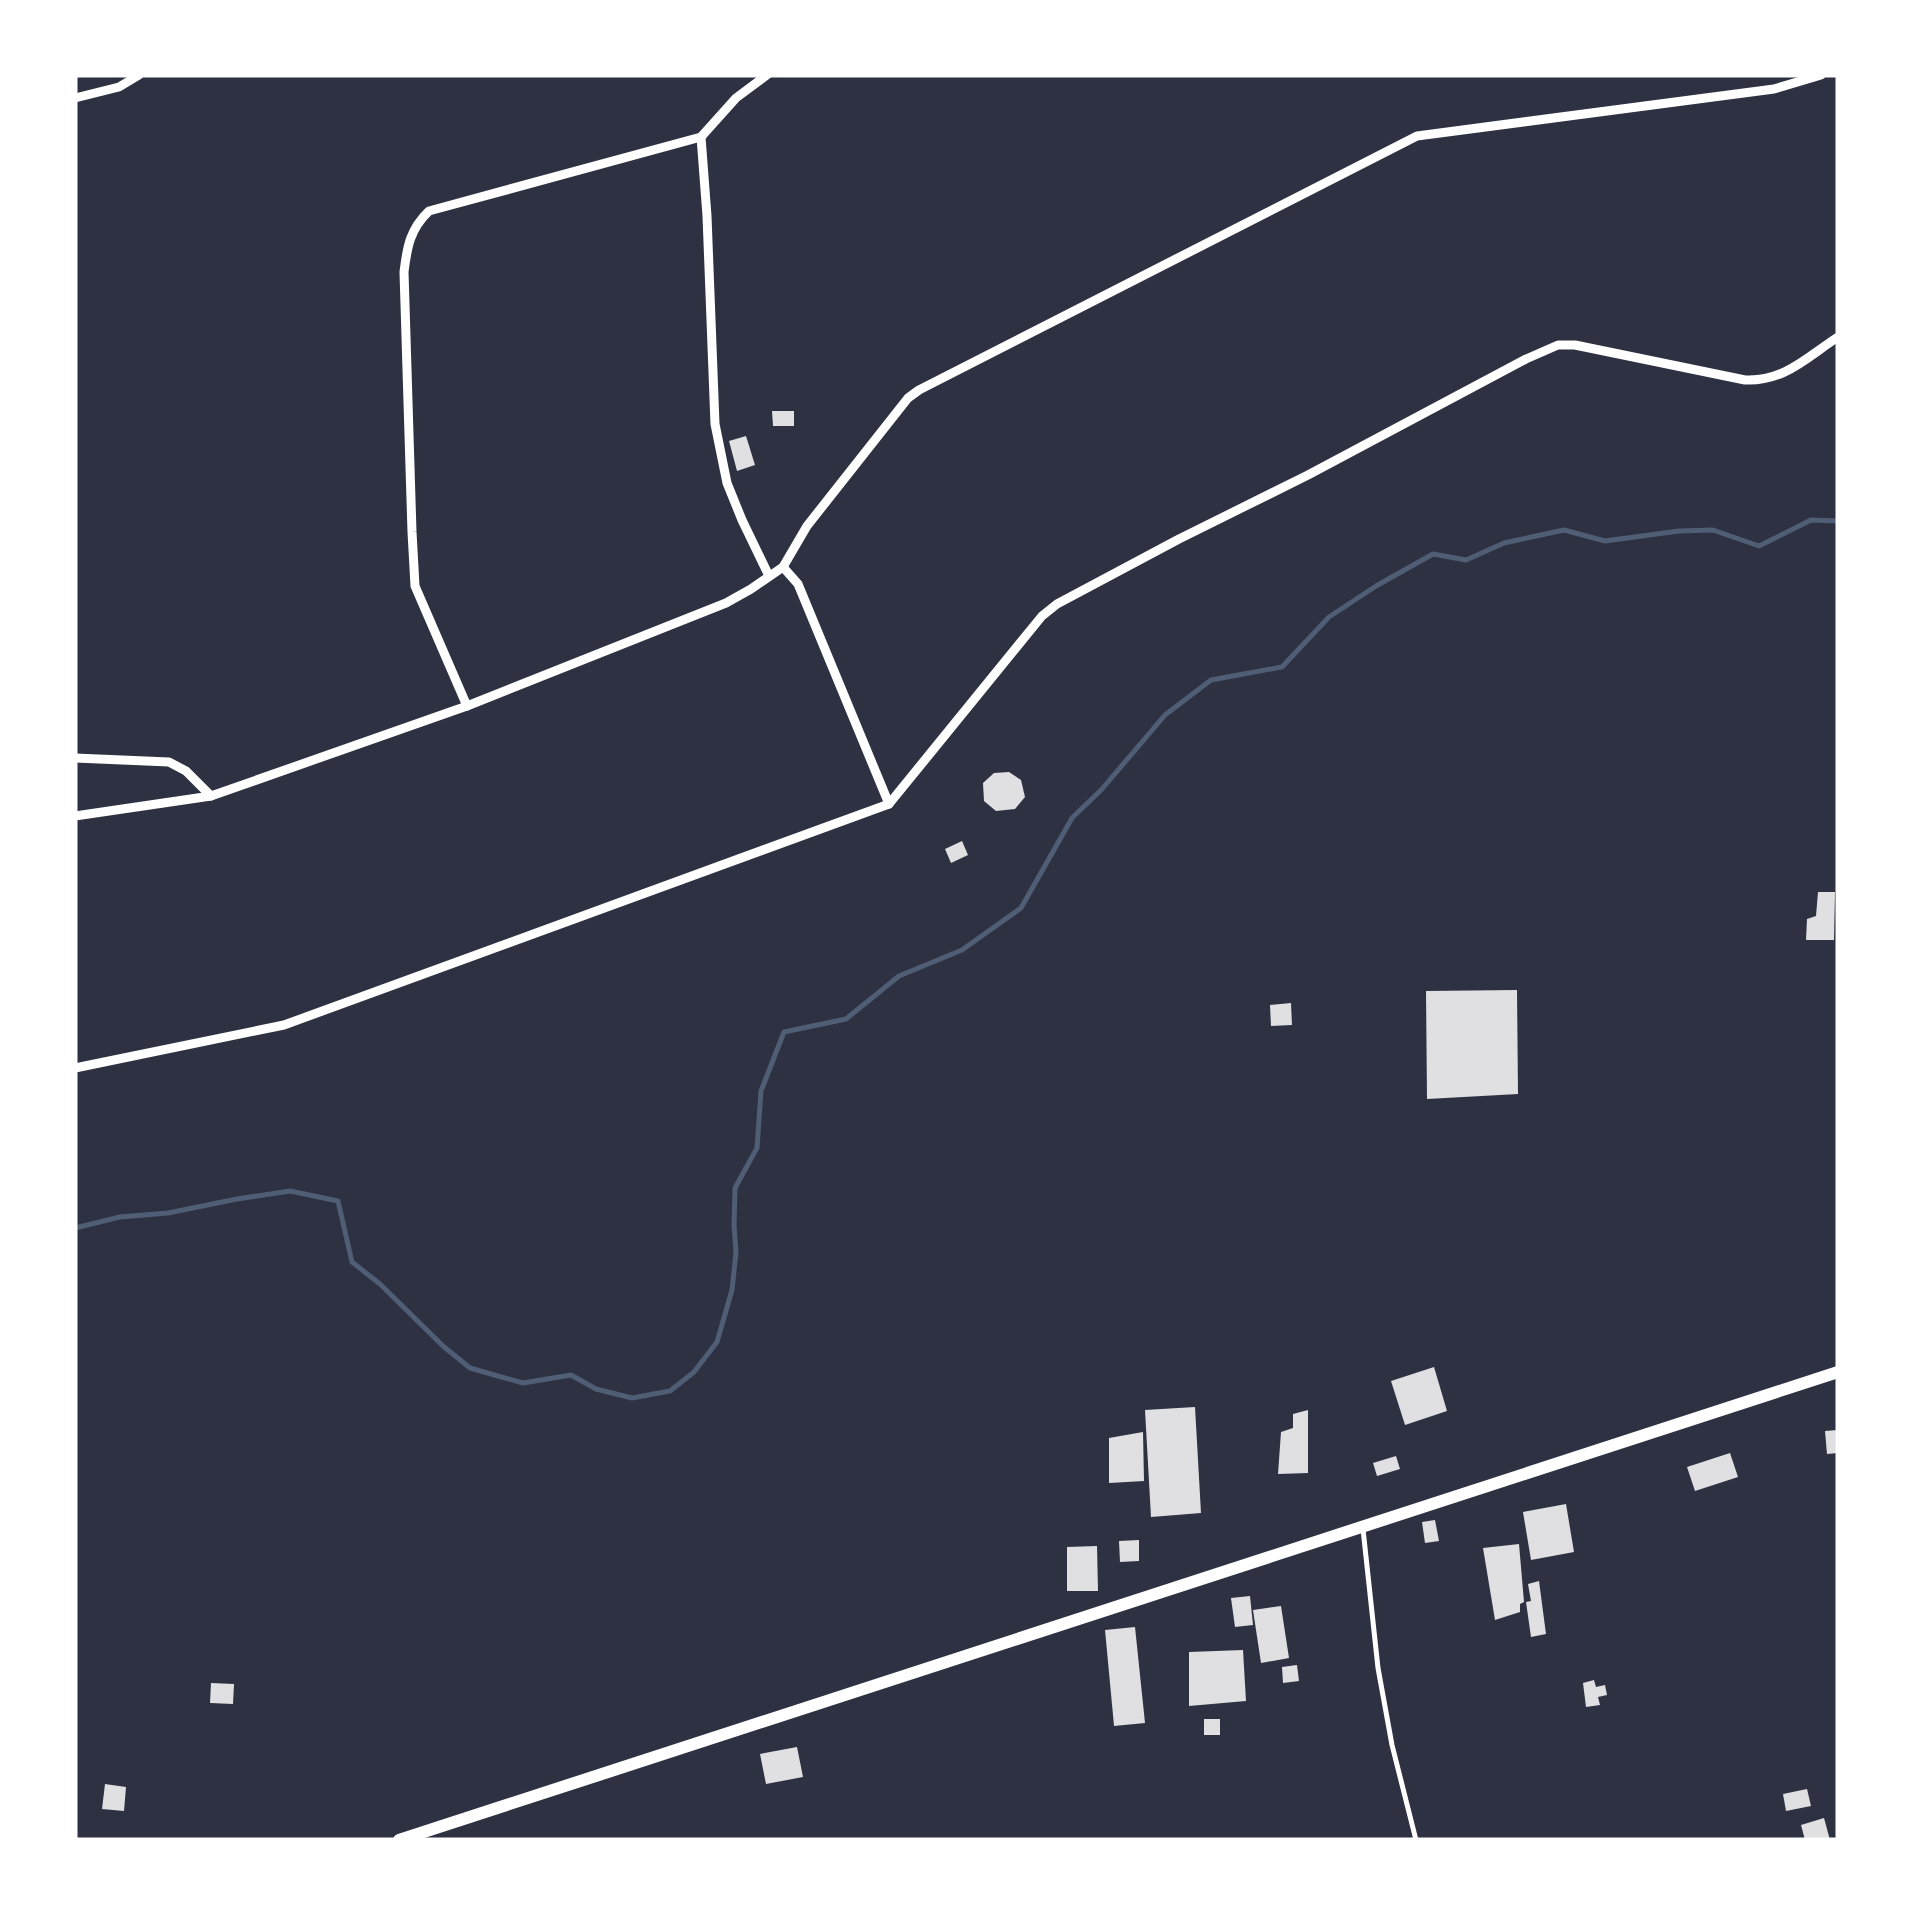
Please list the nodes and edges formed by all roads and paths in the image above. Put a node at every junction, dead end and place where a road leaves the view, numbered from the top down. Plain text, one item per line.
1 (139, 75) edge
2 (767, 75) edge
3 (1822, 75) edge
4 (75, 98) edge
5 (701, 137) junction
6 (1838, 337) edge
7 (782, 567) junction
8 (769, 576) junction
9 (467, 706) junction
10 (75, 758) edge
11 (211, 796) junction
12 (889, 804) junction
13 (75, 816) edge
14 (75, 1068) edge
15 (1838, 1372) edge
16 (1362, 1526) junction
17 (398, 1840) edge
18 (1416, 1840) edge

1 - 4 street
2 - 5 street
3 - 7 street
5 - 8 street
5 - 9 street
6 - 12 street
7 - 8 street
7 - 12 street
8 - 9 street
9 - 11 street
10 - 11 street
11 - 13 street
12 - 14 street
15 - 16 main road
16 - 17 main road
16 - 18 lane

